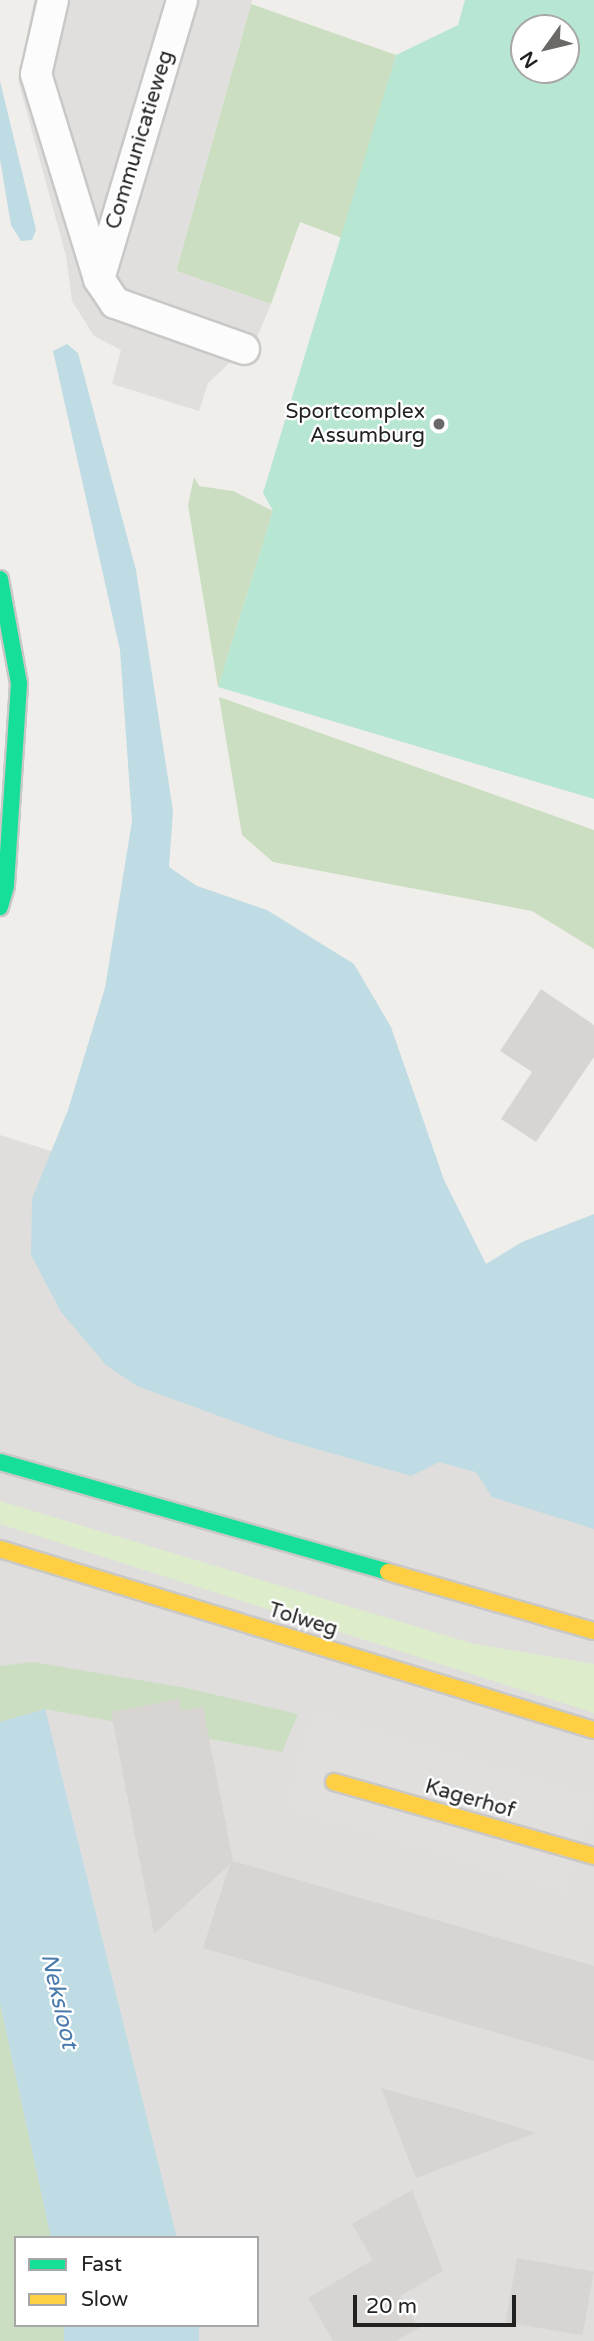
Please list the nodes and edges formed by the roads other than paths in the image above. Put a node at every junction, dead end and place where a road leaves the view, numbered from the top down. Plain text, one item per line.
1 (53, 0) edge
2 (182, 0) edge
3 (99, 279) junction
4 (244, 349) dead end
5 (0, 579) edge
6 (0, 907) edge
7 (0, 1462) edge
8 (0, 1549) edge
9 (594, 1631) edge
10 (594, 1730) edge
11 (334, 1782) dead end
12 (594, 1856) edge

1 - 3 lane, Communicatieweg
2 - 3 lane, Communicatieweg
3 - 4 lane, Communicatieweg
5 - 6 main road
7 - 9 main road
8 - 10 main road, Tolweg
11 - 12 main road, Kagerhof

